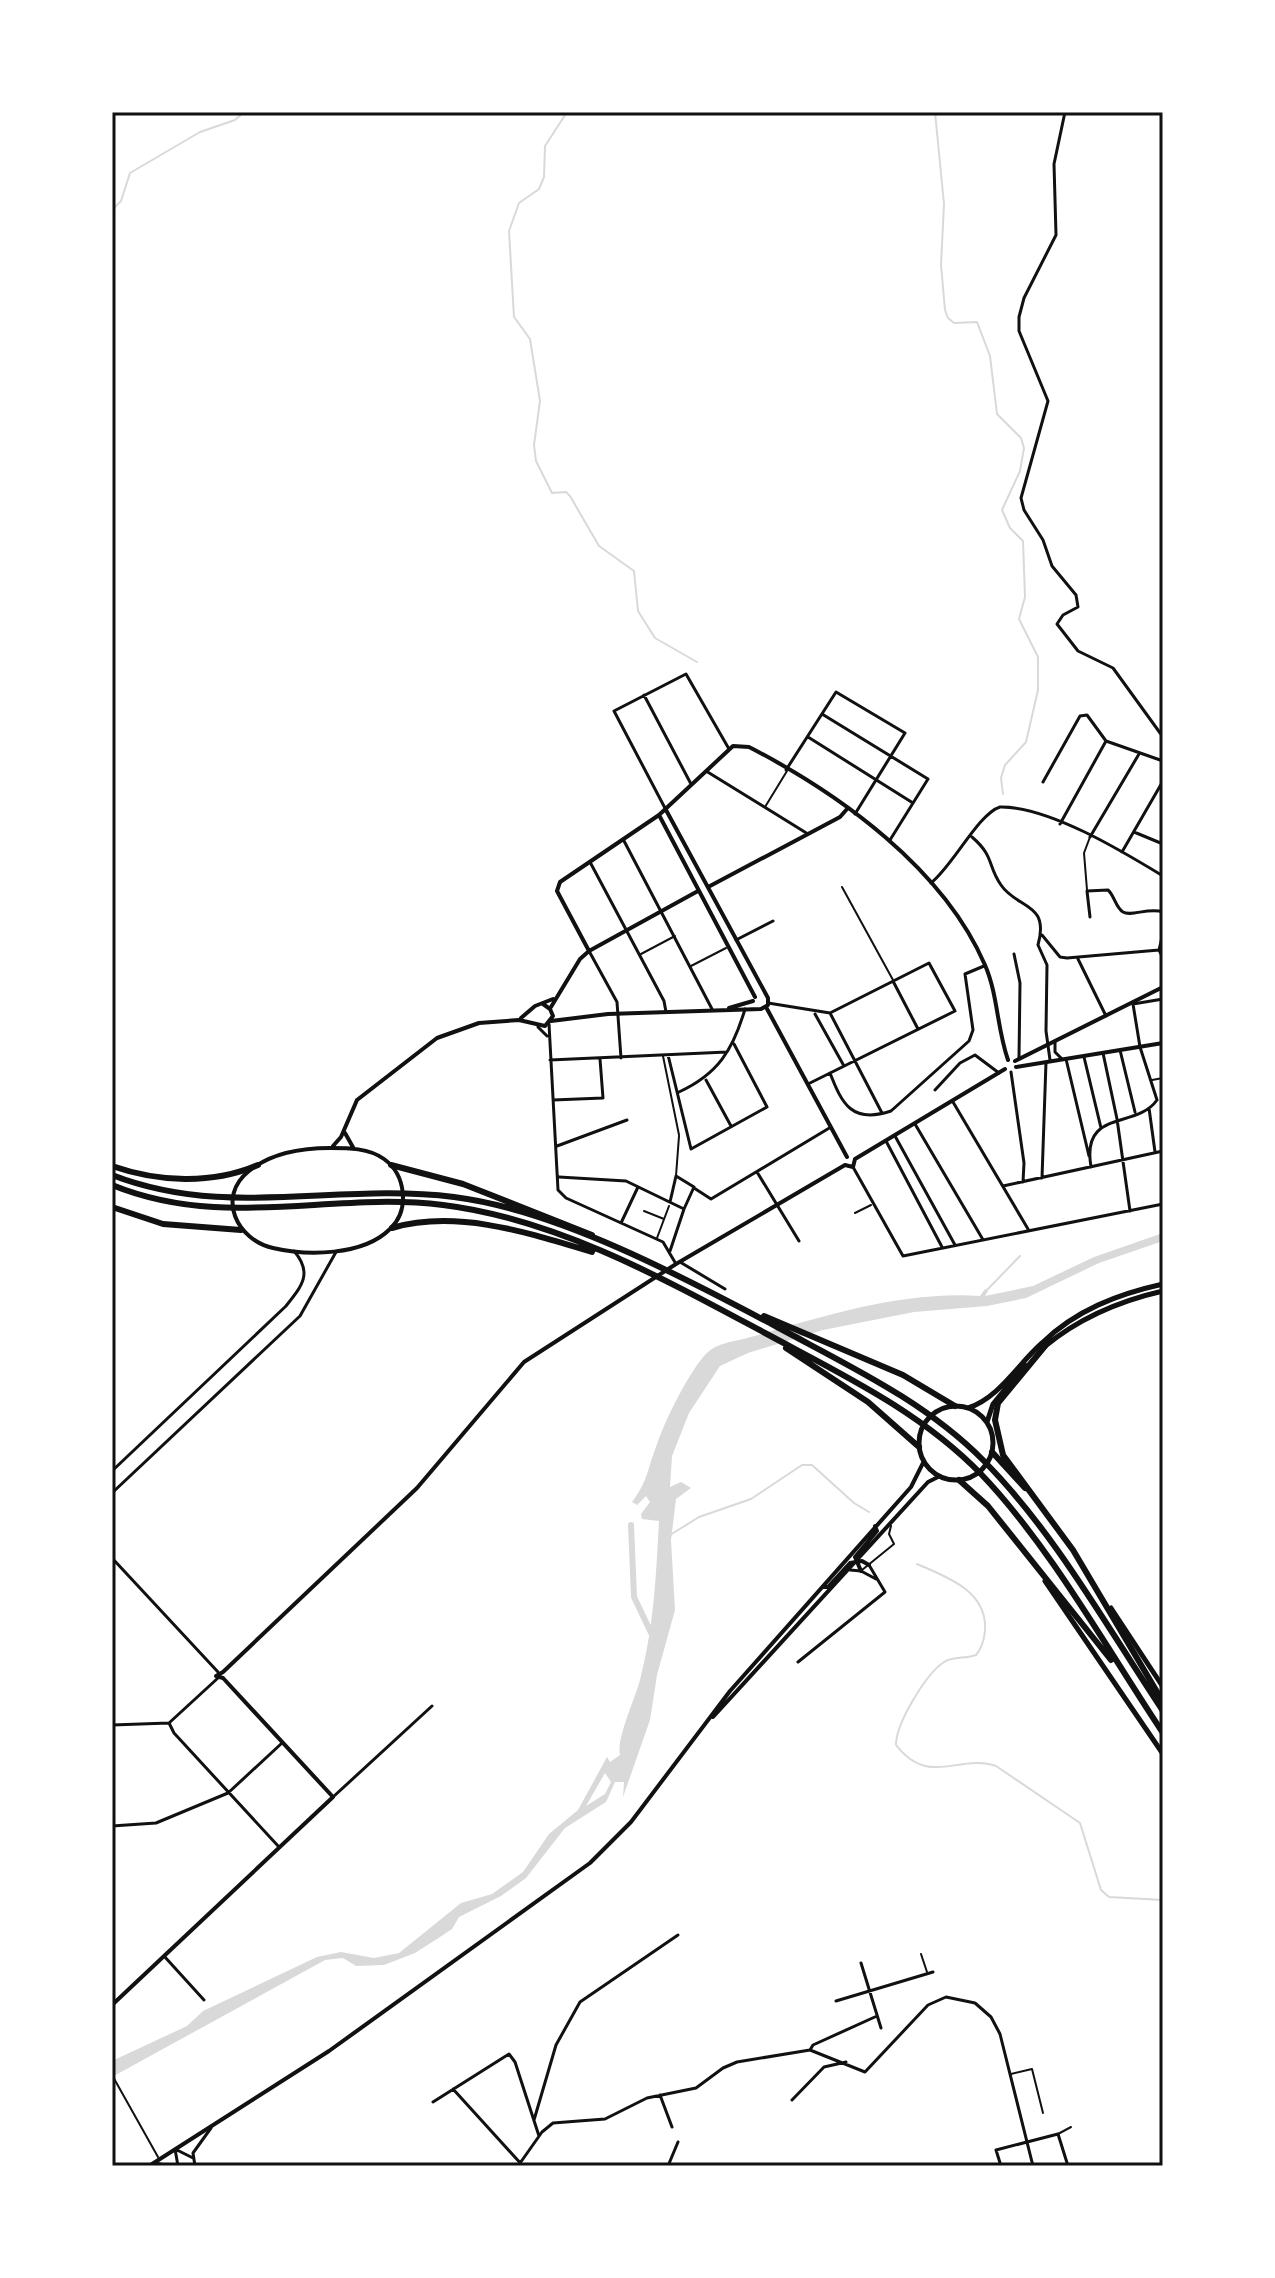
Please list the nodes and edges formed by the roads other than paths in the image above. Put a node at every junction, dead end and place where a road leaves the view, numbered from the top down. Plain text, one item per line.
1 (1065, 112) edge
2 (644, 695) junction
3 (822, 714) junction
4 (808, 737) junction
5 (1163, 737) edge
6 (1106, 741) junction
7 (729, 749) junction
8 (1140, 753) junction
9 (890, 757) junction
10 (1163, 761) edge
11 (787, 770) junction
12 (706, 771) junction
13 (877, 779) junction
14 (1163, 781) edge
15 (1043, 782) dead end
16 (692, 785) junction
17 (913, 803) junction
18 (765, 807) junction
19 (847, 809) junction
20 (666, 810) junction
21 (855, 814) junction
22 (659, 815) junction
23 (1060, 824) junction
24 (1134, 832) junction
25 (808, 834) junction
26 (972, 837) junction
27 (1090, 837) junction
28 (623, 839) junction
29 (890, 840) junction
30 (1163, 844) edge
31 (1122, 852) junction
32 (590, 862) junction
33 (1163, 876) edge
34 (931, 883) junction
35 (709, 887) junction
36 (842, 887) dead end
37 (700, 891) junction
38 (1087, 891) junction
39 (662, 911) junction
40 (1163, 912) edge
41 (1090, 917) dead end
42 (773, 921) dead end
43 (627, 930) junction
44 (1163, 933) edge
45 (1041, 934) junction
46 (675, 936) junction
47 (736, 940) junction
48 (730, 946) junction
49 (1159, 950) junction
50 (589, 951) junction
51 (1014, 954) dead end
52 (639, 955) junction
53 (1163, 958) edge
54 (1078, 959) junction
55 (691, 966) junction
56 (985, 966) junction
57 (894, 981) junction
58 (1163, 987) edge
59 (764, 994) junction
60 (553, 999) junction
61 (754, 999) junction
62 (1163, 999) edge
63 (543, 1004) junction
64 (1133, 1004) junction
65 (767, 1005) junction
66 (712, 1009) junction
67 (727, 1009) junction
68 (745, 1009) junction
69 (758, 1009) junction
70 (551, 1011) junction
71 (666, 1012) junction
72 (530, 1013) junction
73 (830, 1013) junction
74 (619, 1014) junction
75 (815, 1014) junction
76 (1106, 1016) junction
77 (564, 1017) junction
78 (519, 1020) junction
79 (550, 1022) junction
80 (536, 1025) junction
81 (918, 1029) junction
82 (548, 1040) junction
83 (1055, 1042) junction
84 (1163, 1043) edge
85 (734, 1044) junction
86 (1048, 1046) junction
87 (1140, 1047) junction
88 (1120, 1050) junction
89 (727, 1052) junction
90 (1103, 1053) junction
91 (665, 1055) junction
92 (1084, 1056) junction
93 (621, 1058) junction
94 (600, 1059) junction
95 (1064, 1059) junction
96 (550, 1060) junction
97 (855, 1060) junction
98 (1008, 1060) junction
99 (1046, 1062) junction
100 (1017, 1063) junction
101 (844, 1066) junction
102 (1008, 1070) junction
103 (830, 1073) junction
104 (999, 1073) junction
105 (1163, 1078) edge
106 (706, 1080) junction
107 (1151, 1080) junction
108 (808, 1084) junction
109 (935, 1090) dead end
110 (678, 1093) junction
111 (1163, 1099) edge
112 (553, 1100) junction
113 (1157, 1100) junction
114 (953, 1102) junction
115 (1149, 1108) junction
116 (1135, 1113) junction
117 (882, 1114) junction
118 (1117, 1119) junction
119 (627, 1120) dead end
120 (915, 1124) junction
121 (731, 1127) junction
122 (831, 1127) junction
123 (1101, 1128) junction
124 (345, 1131) junction
125 (895, 1136) junction
126 (886, 1141) junction
127 (557, 1146) junction
128 (330, 1148) junction
129 (354, 1149) junction
130 (1163, 1151) edge
131 (1155, 1152) junction
132 (847, 1157) junction
133 (855, 1159) junction
134 (1090, 1159) junction
135 (1122, 1159) junction
136 (258, 1165) junction
137 (391, 1165) junction
138 (845, 1165) junction
139 (112, 1166) edge
140 (853, 1167) junction
141 (1091, 1167) junction
142 (757, 1172) junction
143 (112, 1175) edge
144 (676, 1176) junction
145 (559, 1177) junction
146 (1042, 1178) junction
147 (1023, 1182) junction
148 (112, 1185) edge
149 (1003, 1186) junction
150 (638, 1187) junction
151 (694, 1187) junction
152 (670, 1204) junction
153 (872, 1204) junction
154 (1163, 1204) edge
155 (777, 1205) junction
156 (112, 1207) edge
157 (684, 1209) junction
158 (644, 1211) dead end
159 (1130, 1211) junction
160 (855, 1213) dead end
161 (664, 1219) junction
162 (621, 1223) junction
163 (392, 1228) junction
164 (1028, 1229) junction
165 (241, 1230) junction
166 (656, 1239) junction
167 (982, 1239) junction
168 (799, 1241) dead end
169 (955, 1245) junction
170 (942, 1247) junction
171 (338, 1250) junction
172 (294, 1251) junction
173 (627, 1252) junction
174 (669, 1252) junction
175 (617, 1260) junction
176 (678, 1263) junction
177 (1163, 1284) edge
178 (725, 1289) dead end
179 (1163, 1291) edge
180 (738, 1305) junction
181 (1045, 1346) junction
182 (808, 1359) junction
183 (955, 1406) junction
184 (968, 1408) junction
185 (987, 1423) junction
186 (919, 1447) junction
187 (992, 1452) junction
188 (924, 1461) junction
189 (112, 1471) edge
190 (940, 1476) junction
191 (959, 1480) junction
192 (112, 1493) edge
193 (1031, 1493) junction
194 (891, 1523) junction
195 (875, 1526) junction
196 (1073, 1550) junction
197 (112, 1558) edge
198 (857, 1562) junction
199 (869, 1565) junction
200 (850, 1570) junction
201 (861, 1571) junction
202 (880, 1580) junction
203 (1045, 1581) junction
204 (822, 1587) junction
205 (798, 1662) dead end
206 (220, 1675) junction
207 (1131, 1685) junction
208 (1163, 1687) edge
209 (1163, 1702) edge
210 (432, 1706) dead end
211 (1163, 1711) edge
212 (711, 1718) junction
213 (169, 1723) junction
214 (112, 1725) edge
215 (1163, 1733) edge
216 (282, 1743) junction
217 (1163, 1754) edge
218 (228, 1793) junction
219 (333, 1797) junction
220 (112, 1826) edge
221 (279, 1847) junction
222 (678, 1935) dead end
223 (921, 1954) dead end
224 (164, 1956) junction
225 (861, 1963) dead end
226 (933, 1972) dead end
227 (927, 1974) junction
228 (869, 1991) junction
229 (204, 2000) dead end
230 (836, 2001) dead end
231 (112, 2005) edge
232 (877, 2016) junction
233 (881, 2028) dead end
234 (810, 2050) junction
235 (846, 2062) junction
236 (112, 2075) edge
237 (1010, 2075) junction
238 (453, 2089) junction
239 (660, 2095) junction
240 (792, 2100) dead end
241 (433, 2102) dead end
242 (1043, 2113) dead end
243 (534, 2120) junction
244 (216, 2123) junction
245 (672, 2127) dead end
246 (1071, 2127) dead end
247 (540, 2134) junction
248 (1058, 2134) junction
249 (678, 2142) dead end
250 (1026, 2143) junction
251 (175, 2149) junction
252 (193, 2158) junction
253 (154, 2163) edge
254 (520, 2165) edge
255 (175, 2166) edge
256 (195, 2166) edge
257 (668, 2166) edge
258 (1001, 2166) edge
259 (1033, 2166) edge
260 (1068, 2166) edge
261 (1127, 2166) edge
262 (1139, 2166) edge

1 - 5 street
2 - 7 street
2 - 16 street
2 - 20 street
3 - 4 street
3 - 9 street
3 - 9 street
4 - 11 street
4 - 13 street
6 - 8 street
6 - 15 street
6 - 23 street
7 - 11 street
7 - 12 street
8 - 10 street
8 - 27 street
9 - 13 street
9 - 17 street
11 - 18 street
11 - 19 street
12 - 16 street
12 - 18 street
13 - 17 street
13 - 21 street
14 - 24 street
16 - 20 street
17 - 29 street
18 - 25 street
19 - 21 street
19 - 25 street
20 - 22 street
20 - 35 street
21 - 29 street
22 - 28 street
22 - 37 street
23 - 26 street
23 - 27 street
24 - 30 street
24 - 31 street
25 - 35 street
26 - 34 street
26 - 45 street
27 - 31 street
27 - 38 street
28 - 32 street
28 - 39 street
29 - 34 street
31 - 33 street
32 - 43 street
32 - 50 street
34 - 56 street
35 - 37 street
35 - 37 street
35 - 47 street
36 - 57 street
37 - 39 street
37 - 48 street
38 - 40 street
38 - 41 street
39 - 43 street
39 - 46 street
42 - 47 street
43 - 50 street
43 - 52 street
44 - 49 street
45 - 54 street
45 - 86 street
46 - 52 street
46 - 55 street
47 - 59 street
48 - 55 street
48 - 61 street
49 - 53 street
49 - 54 street
50 - 60 street
50 - 74 street
51 - 100 street
52 - 71 street
54 - 76 street
55 - 66 street
56 - 98 street
56 - 117 street
57 - 73 street
57 - 81 street
57 - 81 street
58 - 64 street
59 - 61 street
59 - 65 street
60 - 63 street
60 - 70 street
61 - 67 street
61 - 69 street
62 - 64 street
63 - 70 street
63 - 72 street
64 - 76 street
64 - 87 street
65 - 69 street
65 - 75 street
65 - 108 street
66 - 67 street
66 - 71 street
67 - 68 street
68 - 69 street
68 - 85 street
70 - 77 street
70 - 79 street
71 - 74 street
72 - 78 street
72 - 80 street
73 - 75 street
73 - 97 street
74 - 77 street
74 - 93 street
75 - 101 street
76 - 83 street
77 - 79 street
78 - 80 street
78 - 124 street
79 - 80 street
79 - 82 street
80 - 82 street
81 - 97 street
82 - 96 street
83 - 86 street
83 - 95 street
84 - 87 street
85 - 89 street
85 - 121 street
86 - 99 street
86 - 100 street
87 - 88 street
87 - 107 street
88 - 90 street
88 - 116 street
89 - 91 street
89 - 106 street
90 - 92 street
90 - 118 street
91 - 93 street
91 - 110 street
91 - 144 street
92 - 95 street
92 - 123 street
93 - 94 street
94 - 96 street
94 - 112 street
95 - 99 street
95 - 134 street
96 - 112 street
97 - 101 street
97 - 117 street
98 - 100 street
98 - 102 street
99 - 100 street
99 - 146 street
100 - 102 street
101 - 103 street
102 - 104 street
102 - 147 street
103 - 108 street
103 - 117 street
104 - 109 street
104 - 114 street
105 - 107 street
106 - 110 street
106 - 121 street
107 - 113 street
108 - 122 street
110 - 121 street
111 - 113 street
112 - 127 street
113 - 115 street
114 - 120 street
114 - 149 street
115 - 116 street
115 - 131 street
116 - 118 street
118 - 123 street
118 - 135 street
119 - 127 street
120 - 125 street
120 - 167 street
122 - 132 street
122 - 142 street
123 - 134 street
124 - 128 street
124 - 129 street
125 - 126 street
125 - 169 street
126 - 133 street
126 - 170 street
127 - 145 street
128 - 129 street
128 - 136 street
129 - 137 street
130 - 131 street
131 - 135 street
132 - 133 street
132 - 138 street
133 - 140 street
134 - 141 street
135 - 141 street
135 - 159 street
136 - 139 highway
136 - 165 street
137 - 163 street
137 - 173 highway
138 - 140 street
138 - 155 street
140 - 153 street
141 - 146 street
142 - 151 street
142 - 155 street
143 - 173 highway
144 - 151 street
144 - 152 street
145 - 150 street
145 - 162 street
146 - 147 street
147 - 149 street
148 - 175 highway
149 - 164 street
150 - 152 street
150 - 162 street
151 - 157 street
152 - 157 street
152 - 161 street
153 - 160 street
153 - 170 street
154 - 159 street
155 - 168 street
155 - 176 street
156 - 165 highway
157 - 174 street
158 - 161 street
159 - 164 street
161 - 166 street
162 - 166 street
163 - 171 street
163 - 175 highway
164 - 167 street
165 - 172 street
166 - 174 street
167 - 169 street
169 - 170 street
171 - 172 street
171 - 192 street
172 - 189 street
173 - 180 highway
174 - 176 street
175 - 182 highway
176 - 178 street
176 - 206 street
177 - 184 main road
179 - 181 main road
180 - 183 highway
180 - 211 highway
181 - 185 main road
181 - 193 highway
182 - 186 highway
182 - 207 highway
183 - 184 main road
183 - 186 main road
184 - 185 main road
185 - 187 main road
186 - 188 main road
187 - 191 main road
187 - 193 highway
188 - 190 main road
188 - 195 street
190 - 191 main road
190 - 194 street
191 - 203 highway
193 - 196 highway
194 - 198 street
194 - 199 street
195 - 198 street
195 - 204 street
196 - 208 main road
196 - 209 highway
197 - 206 street
198 - 199 street
198 - 200 street
198 - 201 street
198 - 204 street
199 - 201 street
199 - 202 street
200 - 201 street
200 - 212 street
201 - 202 street
202 - 205 street
203 - 207 highway
203 - 217 main road
204 - 212 street
206 - 213 street
206 - 216 street
207 - 215 highway
210 - 219 street
212 - 244 street
213 - 214 street
213 - 218 street
216 - 218 street
216 - 219 street
218 - 220 street
218 - 221 street
219 - 221 street
221 - 224 street
222 - 243 street
223 - 227 street
224 - 229 street
224 - 231 street
225 - 228 street
226 - 227 street
227 - 228 street
228 - 230 street
228 - 232 street
232 - 233 street
232 - 234 street
234 - 235 street
234 - 239 street
235 - 237 street
235 - 240 street
236 - 253 street
237 - 242 street
237 - 250 street
238 - 241 street
238 - 243 street
238 - 254 street
239 - 245 street
239 - 247 street
243 - 247 street
244 - 251 street
244 - 252 street
246 - 248 street
247 - 254 street
248 - 250 street
248 - 260 street
249 - 257 street
250 - 258 street
250 - 259 street
251 - 252 street
251 - 253 street
251 - 255 street
252 - 256 street
253 - 255 street
261 - 262 street

